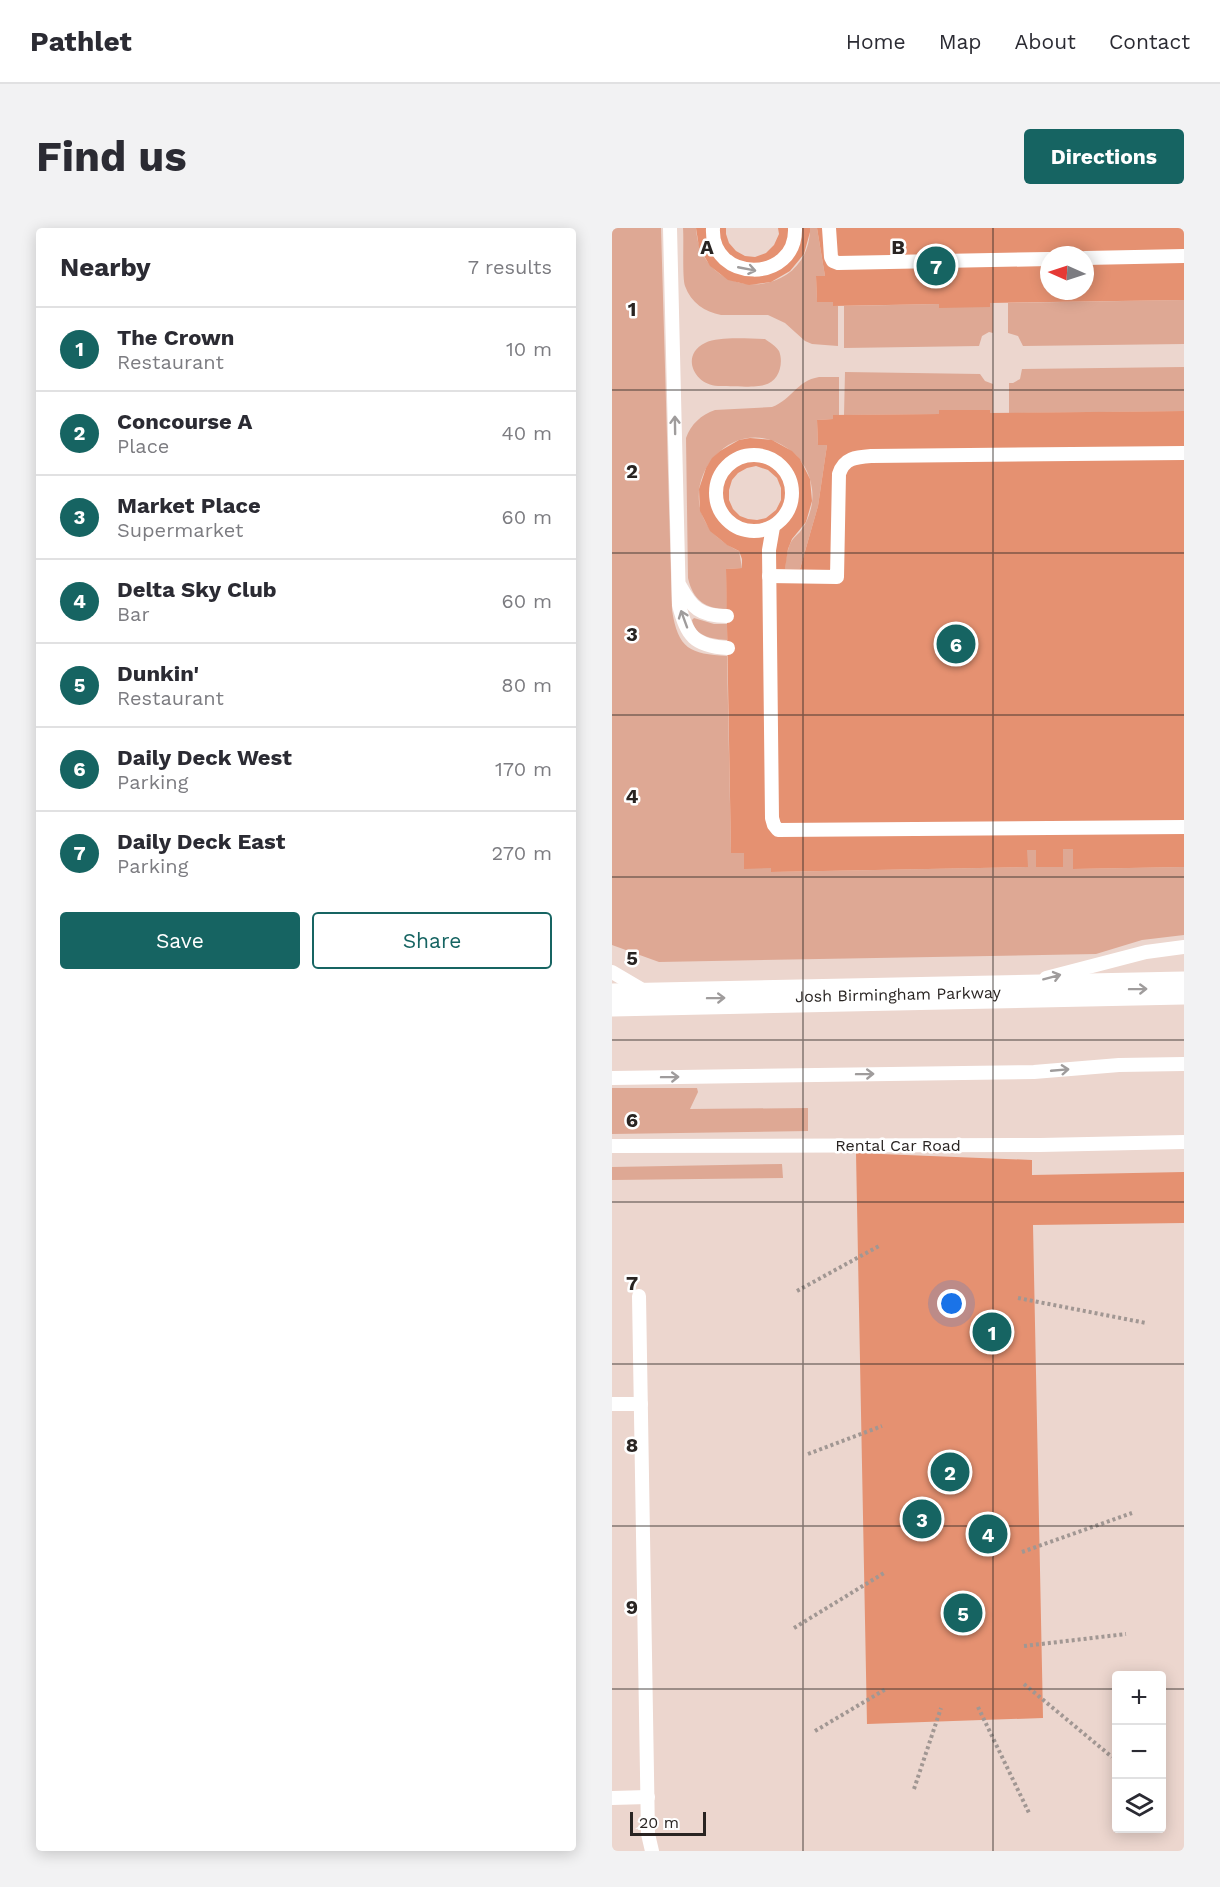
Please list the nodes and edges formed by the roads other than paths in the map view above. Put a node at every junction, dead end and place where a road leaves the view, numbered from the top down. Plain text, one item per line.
1 (670, 228) edge
2 (713, 228) edge
3 (795, 228) edge
4 (829, 228) edge
5 (1184, 256) edge
6 (1094, 258) edge
7 (1040, 259) edge
8 (1184, 453) edge
9 (773, 527) junction
10 (769, 576) junction
11 (678, 582) junction
12 (727, 616) dead end
13 (728, 648) dead end
14 (1184, 827) edge
15 (1184, 947) edge
16 (612, 972) edge
17 (1184, 988) edge
18 (995, 992) junction
19 (657, 999) junction
20 (612, 1000) edge
21 (1184, 1064) edge
22 (612, 1078) edge
23 (1184, 1142) edge
24 (612, 1146) edge
25 (639, 1296) dead end
26 (612, 1404) edge
27 (641, 1404) junction
28 (648, 1797) junction
29 (612, 1798) edge
30 (652, 1851) edge

11 -> 1 lane
2 -> 3 lane
4 - 7 lane
5 - 6 lane
8 - 10 lane
9 - 9 lane
9 - 10 lane
10 - 14 lane
11 - 12 lane
13 -> 11 lane
18 -> 15 lane
16 - 19 lane
18 -> 17 main road, Josh Birmingham Parkway
19 -> 18 main road, Josh Birmingham Parkway
19 - 20 main road, Josh Birmingham Parkway
22 -> 21 lane
23 - 24 lane, Rental Car Road
25 - 27 lane
26 - 27 lane
27 - 28 lane
28 - 29 lane
28 - 30 lane

